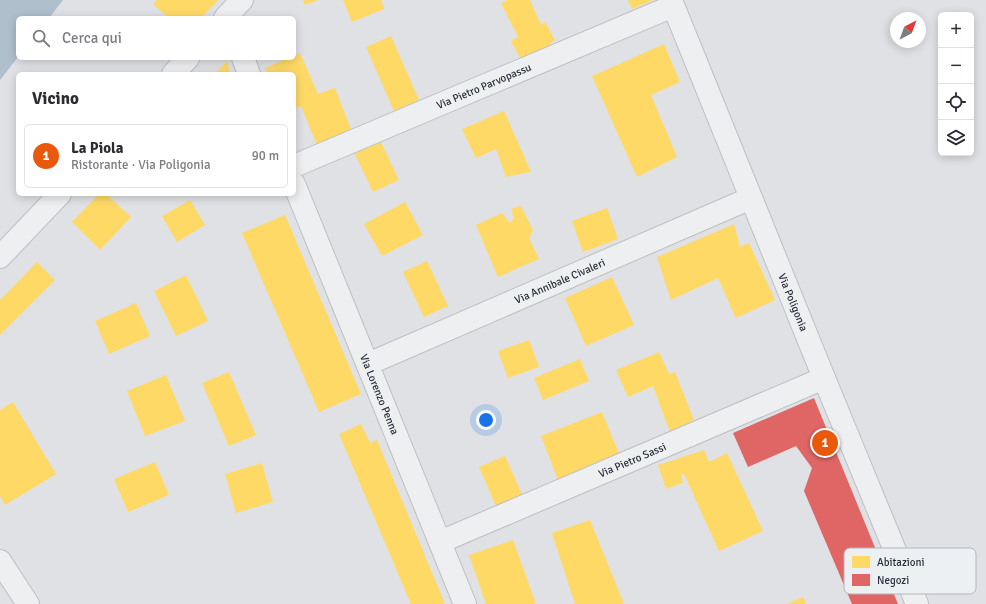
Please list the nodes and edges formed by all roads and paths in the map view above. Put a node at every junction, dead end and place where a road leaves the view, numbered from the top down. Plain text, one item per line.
1 (242, 0) edge
2 (672, 3) edge
3 (228, 16) edge
4 (186, 60) edge
5 (243, 60) edge
6 (175, 72) edge
7 (248, 72) edge
8 (296, 165) edge
9 (296, 189) edge
10 (58, 196) edge
11 (751, 198) junction
12 (0, 257) edge
13 (368, 364) junction
14 (824, 378) junction
15 (440, 542) junction
16 (894, 548) edge
17 (0, 561) edge
18 (913, 594) edge
19 (28, 604) edge
20 (465, 604) edge
21 (917, 604) edge

1 - 3 street
2 - 8 street, Via Pietro Parvopassu
2 - 11 street, Via Poligonia
4 - 6 street
5 - 7 street
9 - 13 street, Via Lorenzo Penna
10 - 12 street
11 - 13 street, Via Annibale Civaleri
11 - 14 street, Via Poligonia
13 - 15 street, Via Lorenzo Penna
14 - 15 street, Via Pietro Sassi
14 - 16 street, Via Poligonia
15 - 20 street, Via Lorenzo Penna
17 - 19 street
18 - 21 street, Via Poligonia

